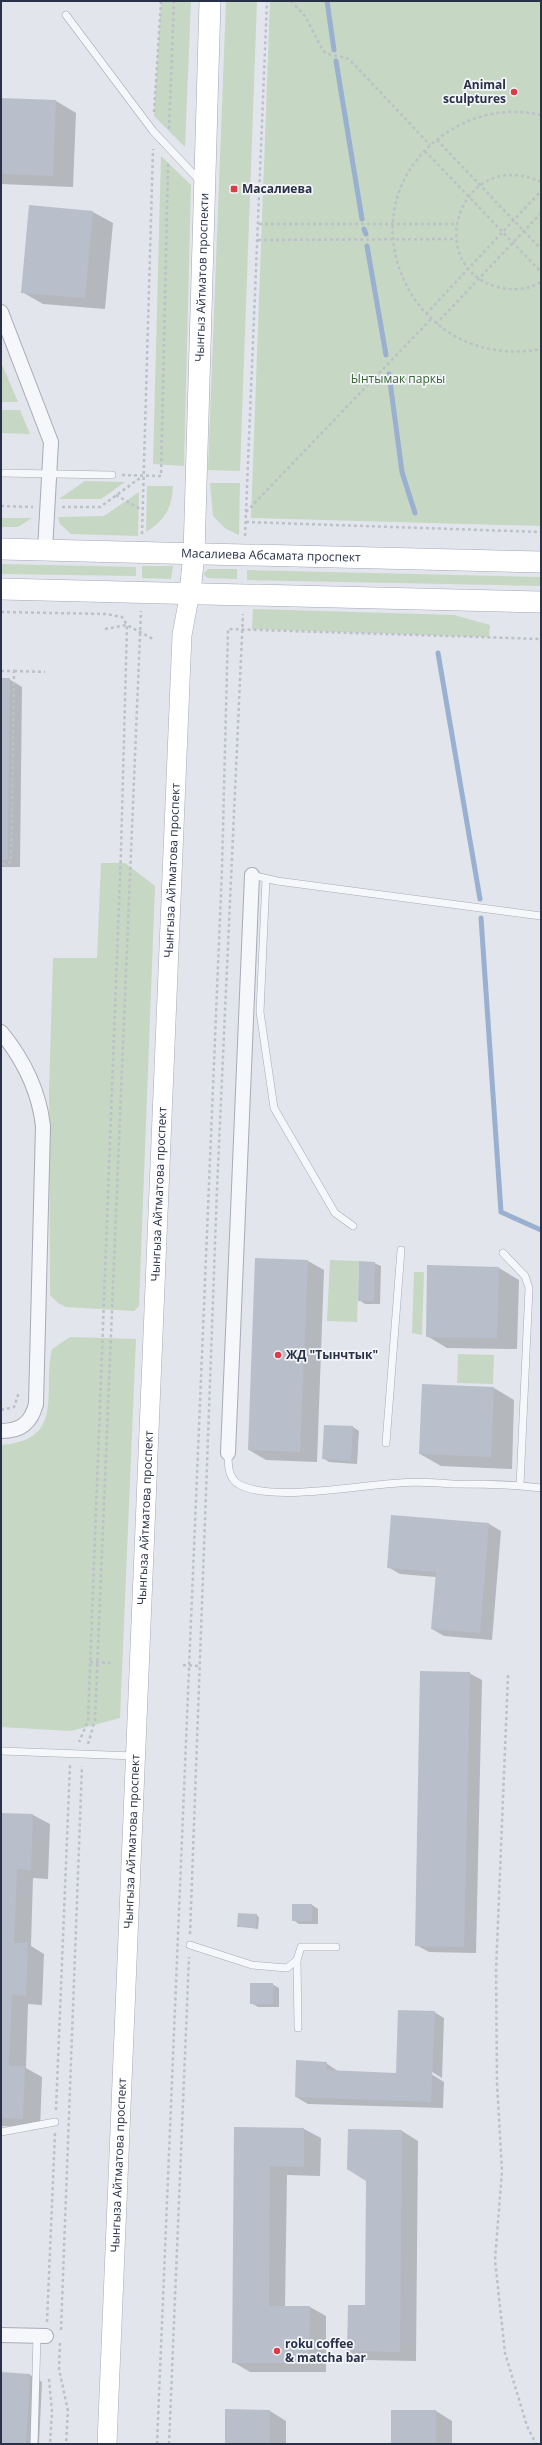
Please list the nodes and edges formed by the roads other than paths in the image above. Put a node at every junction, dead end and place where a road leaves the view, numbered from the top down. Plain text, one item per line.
1 (210, 1) edge
2 (66, 14) dead end
3 (204, 185) junction
4 (1, 312) edge
5 (1, 473) edge
6 (49, 474) junction
7 (112, 475) road end
8 (1, 549) edge
9 (44, 550) junction
10 (194, 554) junction
11 (541, 562) edge
12 (1, 589) edge
13 (190, 592) junction
14 (541, 602) edge
15 (252, 875) joint
16 (266, 879) junction
17 (541, 916) edge
18 (1, 1032) edge
19 (353, 1226) dead end
20 (401, 1250) dead end
21 (504, 1254) dead end
22 (1, 1431) edge
23 (386, 1443) dead end
24 (228, 1453) joint
25 (520, 1485) junction
26 (541, 1488) edge
27 (1, 1751) edge
28 (136, 1756) junction
29 (190, 1945) road end
30 (336, 1947) dead end
31 (297, 1960) junction
32 (298, 2028) dead end
33 (55, 2122) road end
34 (1, 2132) edge
35 (1, 2335) edge
36 (42, 2336) joint
37 (34, 2444) edge
38 (107, 2444) edge

1 - 3 main road, Чынгыз Айтматов проспекти
2 - 3 lane
3 - 10 main road, Чынгыз Айтматов проспекти
4 - 6 street
5 - 6 lane
6 - 7 lane
6 - 9 street
8 - 9 main road, Масалиева Абсамата проспект
9 - 10 main road, Масалиева Абсамата проспект
10 - 11 main road, Масалиева Абсамата проспект
10 - 13 main road, Чынгыз Айтматов проспекти
12 - 13 main road
13 - 14 main road
13 - 28 main road, Чынгыза Айтматова проспект
15 - 16 lane
15 - 24 street
16 - 17 lane
16 - 19 lane
18 - 22 street
20 - 23 lane
21 - 25 lane
24 - 25 lane
25 - 26 lane
27 - 28 lane
28 - 38 main road, Чынгыза Айтматова проспект
29 - 31 lane
30 - 31 lane
31 - 32 lane
33 - 34 lane
35 - 36 street
36 - 37 lane

